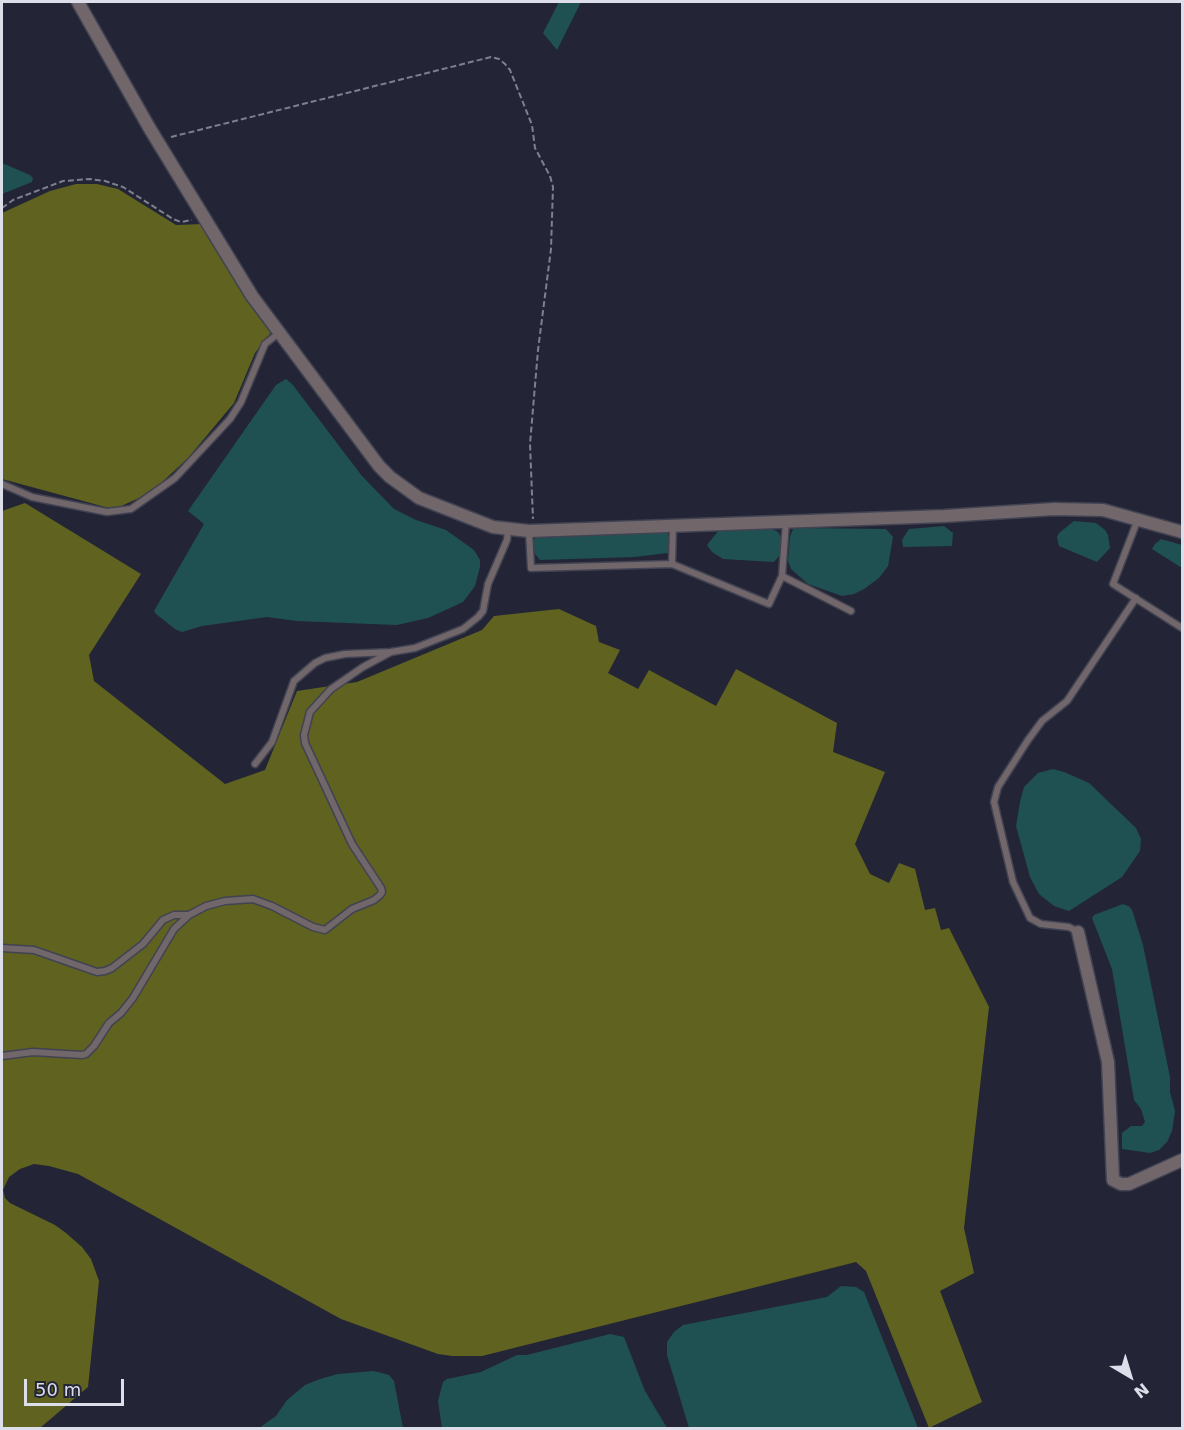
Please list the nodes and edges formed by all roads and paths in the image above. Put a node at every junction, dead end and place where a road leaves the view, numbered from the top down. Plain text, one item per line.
1 (78, 2) edge
2 (157, 141) junction
3 (2, 208) edge
4 (203, 217) junction
5 (280, 333) junction
6 (2, 484) edge
7 (1138, 519) junction
8 (786, 522) junction
9 (673, 525) junction
10 (508, 530) junction
11 (531, 531) junction
12 (1182, 532) edge
13 (672, 564) junction
14 (783, 576) junction
15 (1136, 598) junction
16 (851, 611) dead end
17 (1182, 627) edge
18 (391, 652) junction
19 (255, 764) dead end
20 (189, 915) junction
21 (1078, 932) joint
22 (2, 948) edge
23 (2, 1056) edge
24 (1182, 1160) edge

1 - 2 street
2 - 4 street
2 - 11 path
3 - 4 path
4 - 5 street
5 - 6 lane
5 - 10 street
7 - 8 street
7 - 12 street
7 - 15 lane
8 - 9 street
8 - 14 lane
9 - 11 street
9 - 13 lane
10 - 11 street
10 - 18 lane
11 - 13 lane
13 - 14 lane
14 - 16 lane
15 - 17 lane
15 - 21 lane
18 - 19 lane
18 - 20 lane
20 - 22 lane
20 - 23 lane
21 - 24 street

